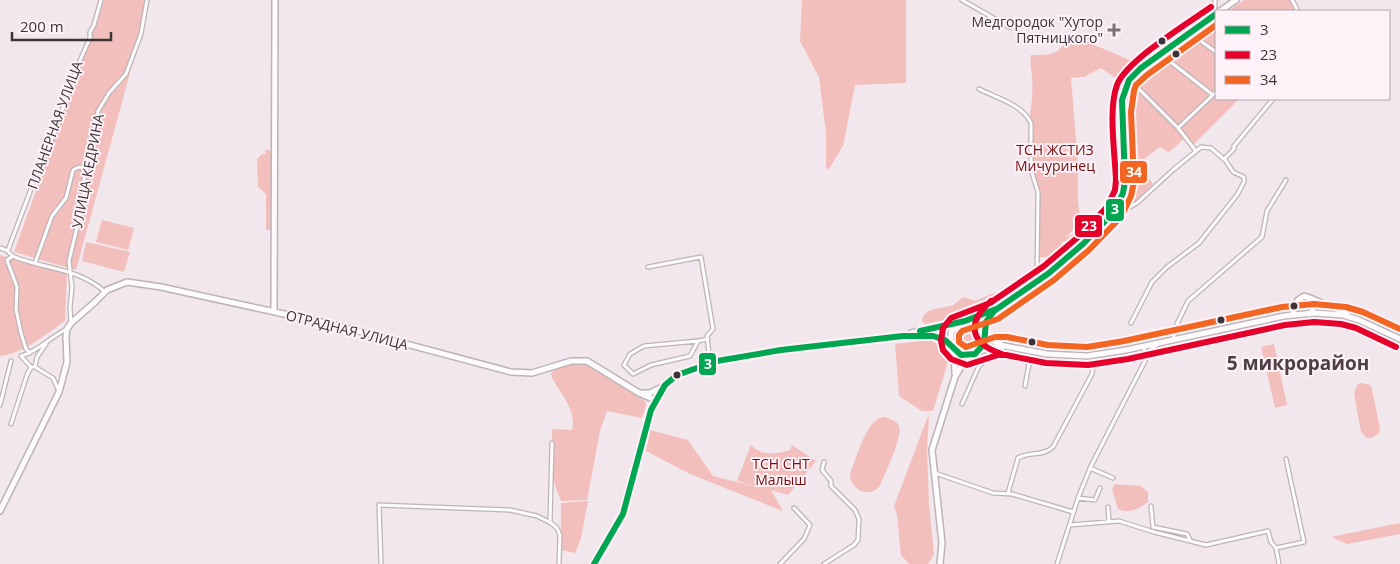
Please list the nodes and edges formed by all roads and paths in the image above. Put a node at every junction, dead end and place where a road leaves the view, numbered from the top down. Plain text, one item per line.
1 (101, 0) edge
2 (147, 0) edge
3 (275, 0) edge
4 (962, 0) edge
5 (1236, 0) edge
6 (1221, 10) edge
7 (1214, 16) edge
8 (1008, 27) dead end
9 (1195, 30) junction
10 (1215, 51) edge
11 (1160, 54) junction
12 (979, 89) dead end
13 (1214, 93) edge
14 (1272, 100) edge
15 (1178, 128) junction
16 (1196, 150) junction
17 (1224, 159) junction
18 (86, 169) junction
19 (1286, 180) dead end
20 (1119, 204) junction
21 (0, 248) edge
22 (8, 250) junction
23 (13, 256) junction
24 (35, 263) junction
25 (648, 267) dead end
26 (70, 272) junction
27 (1035, 284) junction
28 (105, 292) junction
29 (1310, 298) junction
30 (994, 310) junction
31 (274, 311) junction
32 (1310, 314) junction
33 (1295, 315) junction
34 (1359, 320) junction
35 (963, 322) junction
36 (71, 323) junction
37 (1131, 323) dead end
38 (68, 329) junction
39 (984, 334) junction
40 (902, 336) junction
41 (708, 339) junction
42 (1400, 339) edge
43 (1173, 340) junction
44 (698, 341) junction
45 (48, 342) junction
46 (1159, 343) junction
47 (1005, 346) junction
48 (1144, 346) junction
49 (953, 348) junction
50 (30, 353) junction
51 (977, 353) junction
52 (11, 361) dead end
53 (1145, 361) junction
54 (710, 363) junction
55 (981, 364) junction
56 (1093, 365) dead end
57 (33, 367) junction
58 (955, 377) junction
59 (53, 378) junction
60 (64, 378) junction
61 (665, 386) junction
62 (1025, 386) dead end
63 (59, 392) junction
64 (639, 393) junction
65 (655, 400) junction
66 (962, 404) dead end
67 (0, 405) edge
68 (651, 410) junction
69 (11, 424) dead end
70 (552, 443) dead end
71 (1286, 459) dead end
72 (824, 462) dead end
73 (1090, 468) junction
74 (933, 473) junction
75 (1113, 478) dead end
76 (1100, 488) dead end
77 (1008, 493) junction
78 (1078, 498) junction
79 (1150, 506) dead end
80 (1108, 507) dead end
81 (794, 508) dead end
82 (0, 511) edge
83 (1073, 512) junction
84 (1109, 521) junction
85 (550, 522) junction
86 (1070, 525) junction
87 (1190, 541) junction
88 (1276, 548) junction
89 (381, 564) edge
90 (559, 564) edge
91 (594, 564) edge
92 (780, 564) edge
93 (824, 564) edge
94 (940, 564) edge
95 (1057, 564) edge
96 (1279, 564) edge

1 - 22 street, ПЛАНЕРНАЯ УЛИЦА
2 - 18 street, УЛИЦА КЕДРИНА
3 - 31 main road, ОТРАДНАЯ УЛИЦА
4 - 8 street
5 - 6 main road
7 - 9 main road
9 - 10 street
9 - 11 main road
11 - 13 street
11 - 15 street
11 - 20 main road
12 - 27 street
13 - 15 street
14 - 17 street
15 - 16 street
16 - 17 street
16 - 20 street
17 - 37 street
18 - 24 street
18 - 26 street, УЛИЦА КЕДРИНА
19 - 43 street
20 - 27 main road
21 - 22 street
22 - 23 street
23 - 24 street
23 - 50 street
24 - 26 street
25 - 41 street
26 - 28 street
26 - 36 street, УЛИЦА КЕДРИНА
27 - 30 main road
28 - 31 main road
28 - 36 main road
29 - 32 main road
29 - 33 main road
29 - 34 main road
30 - 35 main road
30 - 39 main road
31 - 64 main road, ОТРАДНАЯ УЛИЦА
32 - 33 main road
32 - 34 main road
33 - 43 main road
34 - 42 main road
35 - 39 main road
35 - 40 main road
35 - 49 main road
36 - 38 main road
38 - 45 street
38 - 60 main road
39 - 47 main road
39 - 51 main road
40 - 49 main road
40 - 54 main road
41 - 44 street
41 - 54 street
43 - 46 main road
44 - 44 street
45 - 50 street
45 - 57 street
46 - 48 main road
46 - 53 street
47 - 48 main road
47 - 51 main road
48 - 53 street
49 - 51 main road
49 - 58 main road
50 - 57 street
51 - 55 street
51 - 58 main road
52 - 67 street
53 - 73 street
54 - 61 main road
55 - 62 street
55 - 66 street
56 - 77 street
57 - 59 street
57 - 69 street
58 - 74 main road
59 - 60 street
59 - 63 street
60 - 63 main road
61 - 64 main road
61 - 65 main road
63 - 82 main road
64 - 65 main road, ОТРАДНАЯ УЛИЦА
64 - 68 main road
65 - 68 main road
68 - 91 main road
70 - 85 street
71 - 88 street
72 - 93 street
73 - 75 street
73 - 78 street
74 - 77 street
74 - 94 main road
76 - 78 street
77 - 83 street
78 - 83 street
79 - 87 street
80 - 84 street
81 - 92 street
83 - 86 street
84 - 86 street
84 - 87 street
85 - 89 street
85 - 90 street
86 - 95 street
87 - 88 street
88 - 96 street

